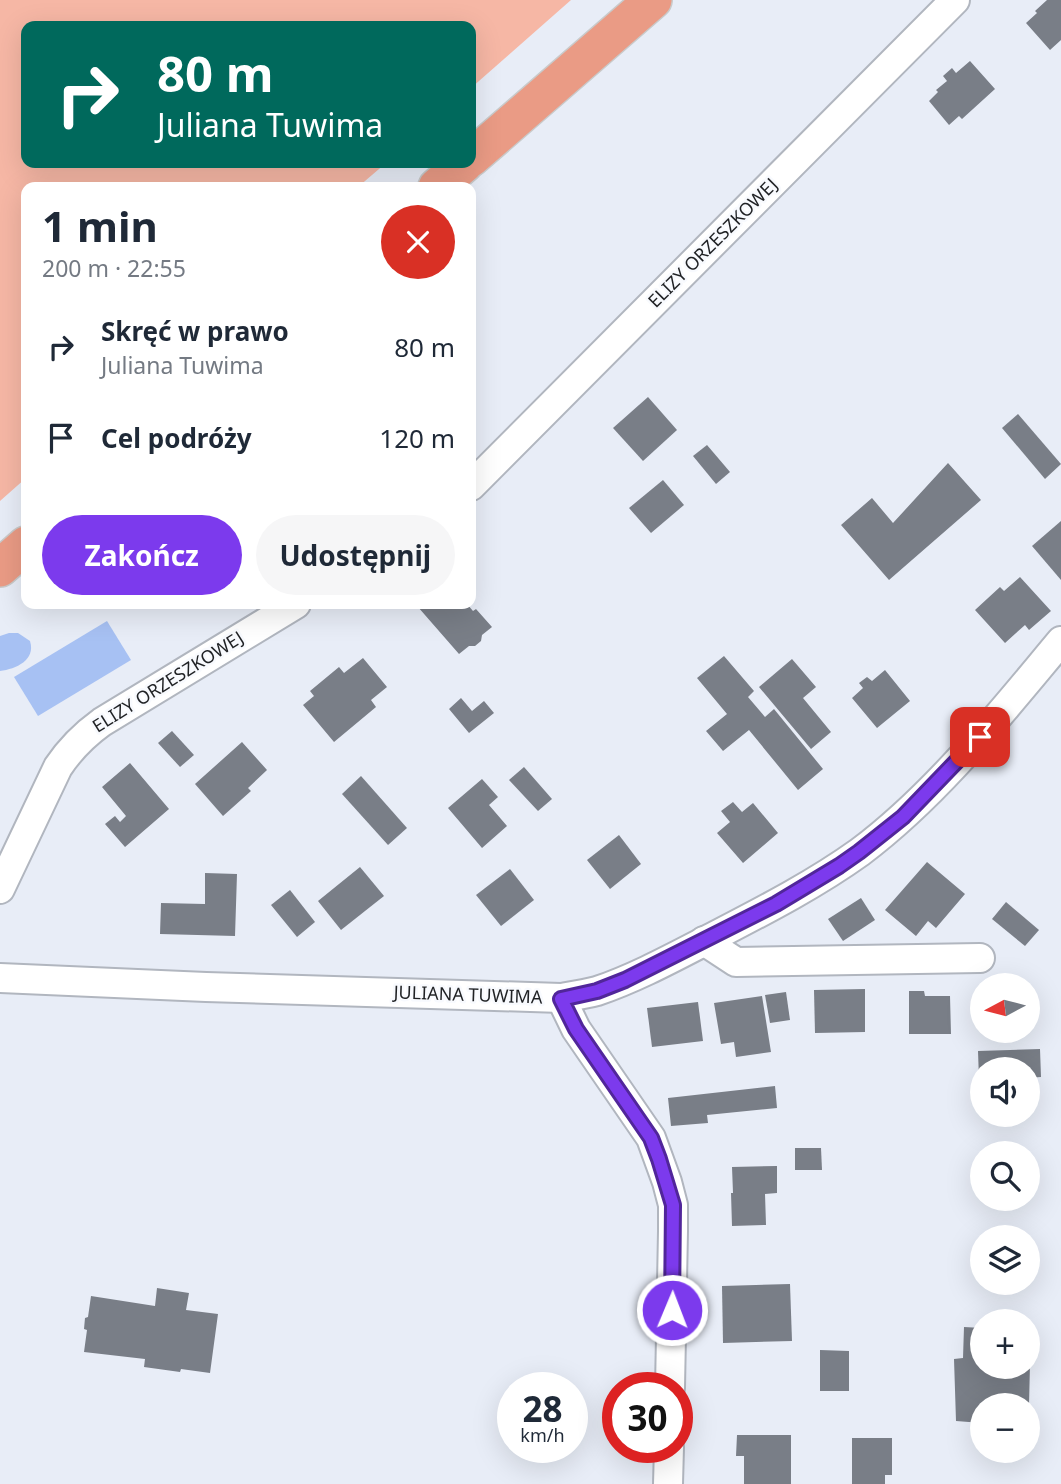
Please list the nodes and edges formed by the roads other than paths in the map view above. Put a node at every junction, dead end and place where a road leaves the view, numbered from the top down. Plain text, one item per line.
1 (653, 0) edge
2 (955, 0) edge
3 (476, 154) edge
4 (459, 168) edge
5 (443, 182) edge
6 (476, 481) edge
7 (21, 549) edge
8 (0, 568) edge
9 (288, 609) edge
10 (1061, 641) edge
11 (0, 889) edge
12 (704, 942) junction
13 (980, 958) dead end
14 (0, 978) edge
15 (561, 999) junction
16 (670, 1372) edge
17 (669, 1463) edge
18 (668, 1484) edge

1 - 3 main road
2 - 6 street, ELIZY ORZESZKOWEJ
4 - 5 main road
7 - 8 main road
9 - 11 street, ELIZY ORZESZKOWEJ
10 - 12 street, JULIANA TUWIMA
12 - 13 street
12 - 15 street, JULIANA TUWIMA
14 - 15 street, JULIANA TUWIMA
15 - 16 street
17 - 18 street

